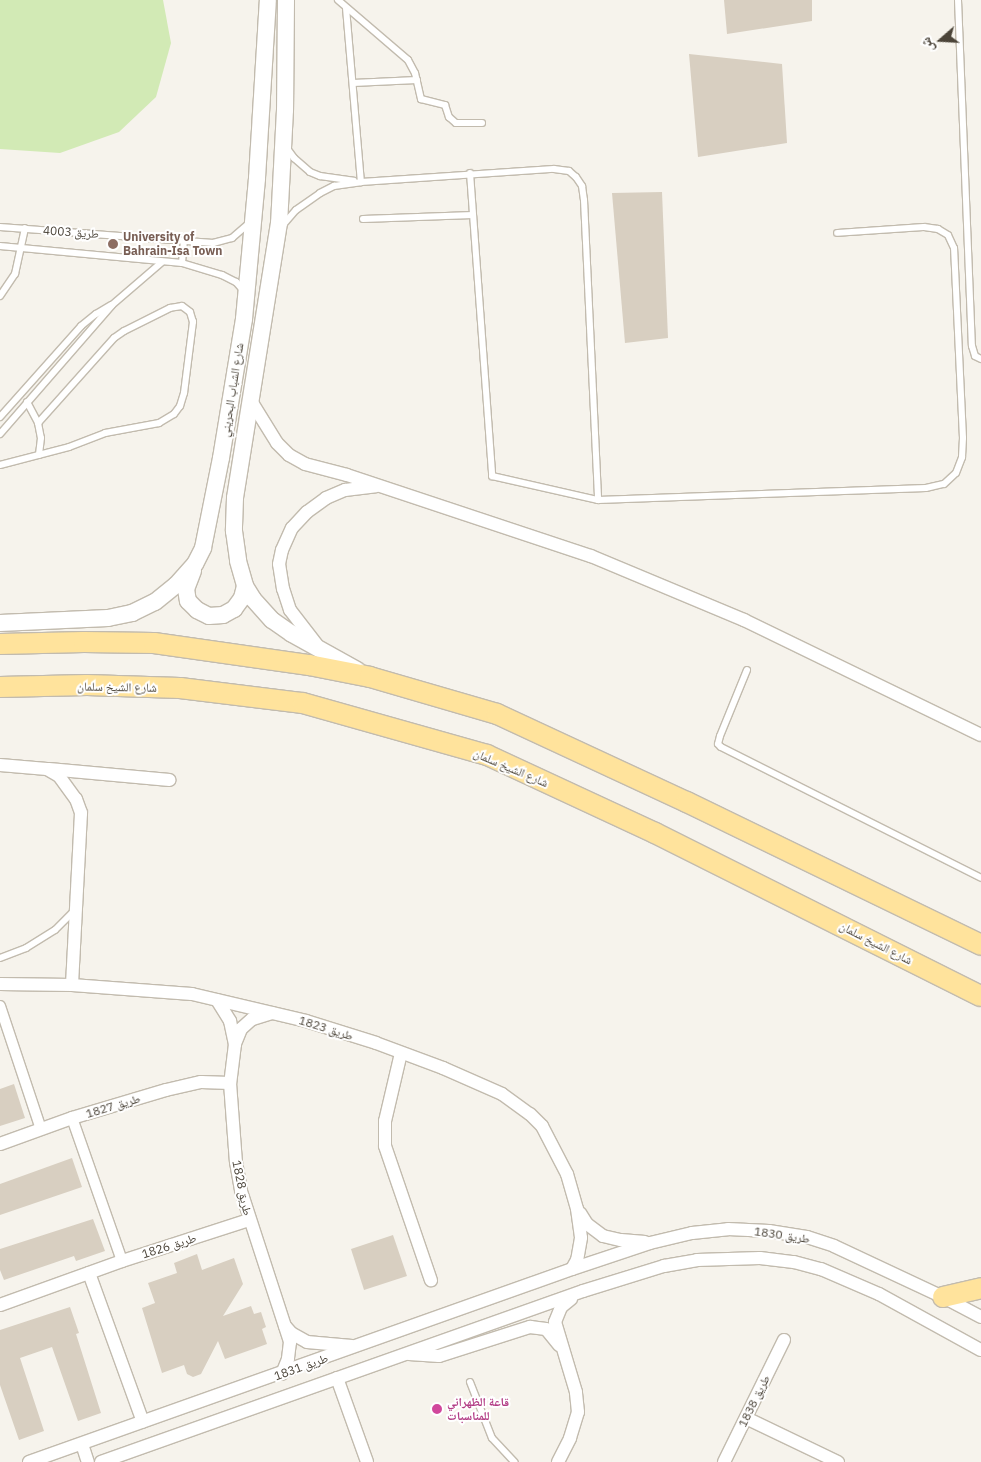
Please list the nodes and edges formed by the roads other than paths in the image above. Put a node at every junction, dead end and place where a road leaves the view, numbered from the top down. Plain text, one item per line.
1 (268, 0) edge
2 (286, 0) edge
3 (338, 0) edge
4 (958, 0) edge
5 (346, 8) junction
6 (416, 80) junction
7 (353, 82) junction
8 (482, 123) dead end
9 (283, 140) junction
10 (470, 173) junction
11 (361, 182) junction
12 (473, 215) junction
13 (252, 218) junction
14 (363, 219) dead end
15 (0, 227) edge
16 (25, 228) junction
17 (837, 233) dead end
18 (277, 234) junction
19 (184, 240) junction
20 (0, 246) edge
21 (22, 248) junction
22 (162, 262) junction
23 (182, 263) junction
24 (246, 294) junction
25 (0, 296) edge
26 (112, 305) junction
27 (981, 360) edge
28 (251, 401) junction
29 (27, 402) junction
30 (0, 418) edge
31 (38, 423) junction
32 (0, 434) edge
33 (39, 455) junction
34 (0, 465) edge
35 (379, 485) junction
36 (598, 500) junction
37 (195, 564) junction
38 (245, 586) junction
39 (0, 623) edge
40 (0, 644) edge
41 (324, 653) junction
42 (747, 670) dead end
43 (370, 677) junction
44 (3, 687) edge
45 (981, 735) edge
46 (0, 765) edge
47 (47, 769) junction
48 (170, 780) dead end
49 (731, 871) junction
50 (981, 878) edge
51 (77, 905) junction
52 (981, 945) edge
53 (0, 958) edge
54 (0, 984) edge
55 (72, 985) junction
56 (981, 996) edge
57 (217, 1000) junction
58 (0, 1006) edge
59 (981, 1009) edge
60 (272, 1012) junction
61 (234, 1044) junction
62 (402, 1053) junction
63 (230, 1083) junction
64 (72, 1118) junction
65 (41, 1129) junction
66 (0, 1144) edge
67 (578, 1209) junction
68 (249, 1220) junction
69 (650, 1243) junction
70 (122, 1261) junction
71 (572, 1269) junction
72 (89, 1273) junction
73 (431, 1280) dead end
74 (981, 1288) edge
75 (583, 1290) junction
76 (943, 1297) junction
77 (0, 1304) edge
78 (981, 1317) edge
79 (285, 1326) junction
80 (784, 1340) dead end
81 (358, 1346) junction
82 (981, 1350) edge
83 (406, 1354) junction
84 (568, 1365) junction
85 (282, 1374) junction
86 (337, 1378) junction
87 (470, 1382) dead end
88 (746, 1418) junction
89 (143, 1422) junction
90 (82, 1444) junction
91 (121, 1458) edge
92 (30, 1462) edge
93 (88, 1462) edge
94 (101, 1462) edge
95 (367, 1462) edge
96 (514, 1462) edge
97 (558, 1462) edge
98 (724, 1462) edge
99 (838, 1462) edge

1 - 13 street, شارع الشباب البحريني
2 - 9 street, شارع الشباب البحريني
3 - 5 lane
4 - 27 lane
5 - 6 lane
5 - 7 lane
6 - 7 lane
6 - 8 lane
7 - 11 lane
9 - 11 lane
9 - 18 street, شارع الشباب البحريني
10 - 11 lane
10 - 12 lane
10 - 36 lane
11 - 18 lane
12 - 14 lane
12 - 36 lane
13 - 19 lane, طريق 4003
13 - 24 street, شارع الشباب البحريني
15 - 16 lane, طريق 4003
16 - 19 lane, طريق 4003
16 - 21 lane
17 - 36 lane
18 - 28 street, شارع الشباب البحريني
19 - 23 lane
20 - 21 lane, طريق 4003
21 - 22 lane, طريق 4003
21 - 25 lane
22 - 23 lane, طريق 4003
22 - 26 lane
23 - 24 lane, طريق 4003
24 - 37 street, شارع الشباب البحريني
26 - 29 lane
26 - 30 lane
28 - 35 street
28 - 38 street, شارع الشباب البحريني
29 - 31 lane
29 - 32 lane
31 - 33 lane
31 - 33 lane
33 - 34 lane
35 - 41 street
35 - 45 street
37 - 38 street
37 - 39 street, شارع الشباب البحريني
38 - 41 street, شارع الشباب البحريني
40 - 43 main road
41 - 43 street, شارع الشباب البحريني
42 - 50 lane
43 - 52 main road
44 - 49 main road, شارع الشيخ سلمان
46 - 47 street
47 - 48 street
47 - 51 street
49 - 56 main road, شارع الشيخ سلمان
49 - 59 main road
51 - 53 lane
51 - 55 street
54 - 55 street, طريق 1823
55 - 57 street, طريق 1823
57 - 60 street, طريق 1823
57 - 61 street, طريق 1828
58 - 65 street
60 - 61 street, طريق 1828
60 - 62 street, طريق 1823
61 - 63 street, طريق 1828
62 - 67 street, طريق 1823
62 - 73 street
63 - 64 street, طريق 1827
63 - 68 street, طريق 1828
64 - 65 street, طريق 1827
64 - 70 street
65 - 66 street, طريق 1827
67 - 69 street, طريق 1823
67 - 71 street, طريق 1823
68 - 70 street, طريق 1826
68 - 79 street, طريق 1828
69 - 71 street, طريق 1830
69 - 76 street, طريق 1830
70 - 72 street, طريق 1826
71 - 81 street, طريق 1831
72 - 77 street, طريق 1826
72 - 89 street
74 - 76 main road
75 - 82 street, طريق 1830
75 - 83 street, طريق 1831
75 - 84 street
76 - 78 street, طريق 1830
79 - 81 street
79 - 85 street, طريق 1828
80 - 88 street, طريق 1838
81 - 85 street, طريق 1831
83 - 84 street
83 - 86 street, طريق 1831
84 - 97 street
85 - 89 street, طريق 1831
86 - 91 street, طريق 1831
86 - 95 street
87 - 96 lane
88 - 98 street, طريق 1838
88 - 99 street
89 - 90 street, طريق 1831
90 - 92 street, طريق 1831
90 - 93 street
91 - 94 street, طريق 1831

